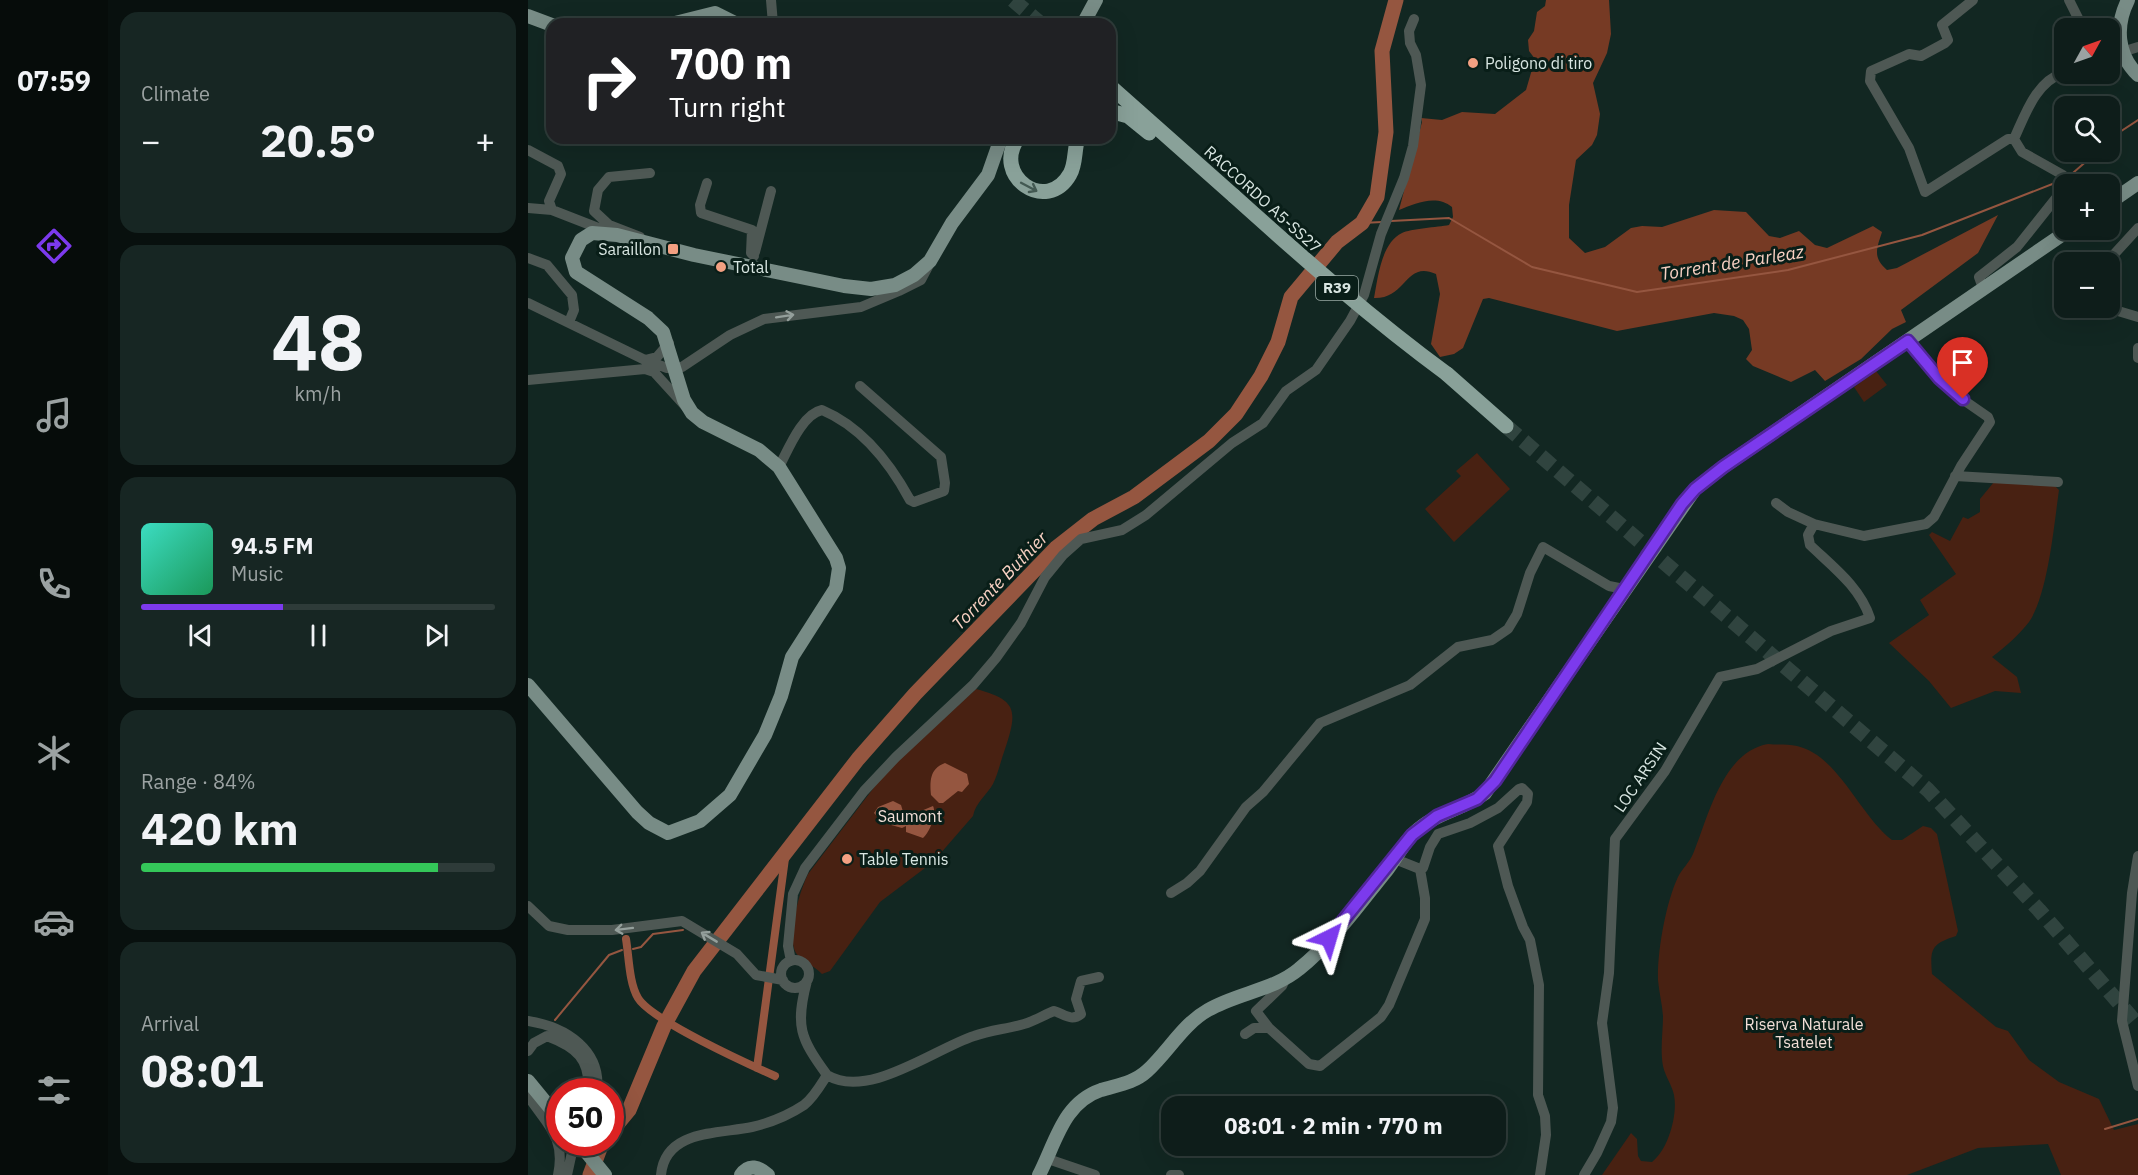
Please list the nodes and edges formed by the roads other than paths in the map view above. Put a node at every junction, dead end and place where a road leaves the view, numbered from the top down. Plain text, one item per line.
1 (771, 0) edge
2 (1096, 0) edge
3 (1973, 0) edge
4 (2069, 0) edge
5 (2128, 0) edge
6 (528, 16) edge
7 (693, 18) edge
8 (728, 18) edge
9 (772, 18) edge
10 (1086, 18) edge
11 (2078, 18) edge
12 (1414, 19) dead end
13 (546, 23) edge
14 (2120, 26) edge
15 (2138, 47) edge
16 (2120, 52) edge
17 (2120, 59) edge
18 (2138, 75) edge
19 (2054, 77) edge
20 (1116, 91) edge
21 (1116, 113) edge
22 (2014, 139) junction
23 (999, 144) edge
24 (1016, 144) edge
25 (1077, 144) edge
26 (1176, 145) junction
27 (528, 150) edge
28 (650, 173) dead end
29 (2054, 176) edge
30 (707, 183) dead end
31 (2138, 183) edge
32 (771, 191) dead end
33 (2120, 195) edge
34 (2054, 197) edge
35 (528, 208) edge
36 (552, 210) junction
37 (2138, 228) edge
38 (616, 235) junction
39 (2054, 240) edge
40 (653, 244) junction
41 (2116, 252) edge
42 (528, 258) edge
43 (752, 261) junction
44 (930, 261) junction
45 (1983, 288) junction
46 (528, 303) edge
47 (2120, 312) edge
48 (2138, 317) edge
49 (569, 322) junction
50 (1908, 341) junction
51 (669, 343) junction
52 (2138, 348) edge
53 (2138, 358) edge
54 (645, 360) junction
55 (675, 368) junction
56 (528, 380) edge
57 (860, 386) dead end
58 (681, 390) junction
59 (692, 413) junction
60 (1506, 426) tunnel mouth
61 (779, 466) junction
62 (1955, 476) junction
63 (2058, 482) dead end
64 (1776, 503) dead end
65 (1815, 524) junction
66 (1624, 589) junction
67 (528, 685) edge
68 (2138, 856) edge
69 (1395, 859) junction
70 (1420, 869) junction
71 (1171, 893) dead end
72 (528, 906) edge
73 (791, 961) junction
74 (1099, 976) dead end
75 (1286, 978) junction
76 (778, 980) junction
77 (807, 981) junction
78 (531, 1024) edge
79 (1269, 1028) junction
80 (549, 1032) junction
81 (1245, 1034) dead end
82 (567, 1035) junction
83 (528, 1051) edge
84 (528, 1073) edge
85 (827, 1075) junction
86 (589, 1078) edge
87 (593, 1078) edge
88 (598, 1078) edge
89 (2138, 1086) edge
90 (530, 1088) edge
91 (546, 1105) edge
92 (571, 1156) edge
93 (590, 1156) edge
94 (1048, 1159) junction
95 (558, 1175) edge
96 (567, 1175) edge
97 (605, 1175) edge
98 (661, 1175) edge
99 (741, 1175) edge
100 (768, 1175) edge
101 (1040, 1175) edge
102 (1095, 1175) edge
103 (1171, 1175) edge
104 (1179, 1175) edge
105 (1540, 1175) edge
106 (1584, 1175) edge

1 - 9 street
2 - 10 main road
3 - 22 street
4 - 11 street
5 - 14 main road
6 - 13 main road
7 - 8 main road
12 - 73 street
15 - 16 street
17 - 18 main road
19 - 22 street
20 - 26 highway, RACCORDO A5-SS27 / R39
21 - 26 highway
22 - 29 street
23 - 44 main road
24 -> 25 highway
26 - 60 highway, RACCORDO A5-SS27 / R39, bridge
27 - 36 street
28 - 40 street
30 - 43 street
31 - 33 main road
32 - 43 street
34 - 45 street
35 - 36 street
36 - 38 street
37 - 41 street
38 - 40 main road
38 - 51 main road
39 - 45 main road
40 - 43 main road
42 - 49 street
43 - 44 main road
55 -> 44 street
45 - 50 main road
46 - 49 street
47 - 48 street
49 - 54 street
50 - 62 street
50 - 66 main road
51 - 54 street
51 - 55 main road
52 - 53 street
54 - 55 street
54 - 58 street
55 - 58 main road
56 - 59 street
57 - 61 street
58 - 59 main road
59 - 61 main road
61 - 67 main road
62 - 63 street
62 - 65 street
64 - 65 street
65 - 106 street, LOC ARSIN
66 - 69 main road
66 - 71 street
68 - 89 street
69 - 70 street
69 - 75 main road
70 - 79 street
70 - 105 street
76 -> 72 street
73 - 76 street
73 - 77 street
74 - 85 street
75 - 79 street
75 - 94 main road
76 - 77 street
77 - 85 street
78 - 80 street
78 - 82 street
79 - 81 street
80 - 82 street
80 - 87 street
82 - 88 street
83 - 86 street
84 - 90 street
85 - 98 street
90 - 91 main road
90 - 95 street
92 - 96 street
93 - 97 main road
94 - 101 main road
94 - 102 street
99 - 100 main road
103 - 104 street

